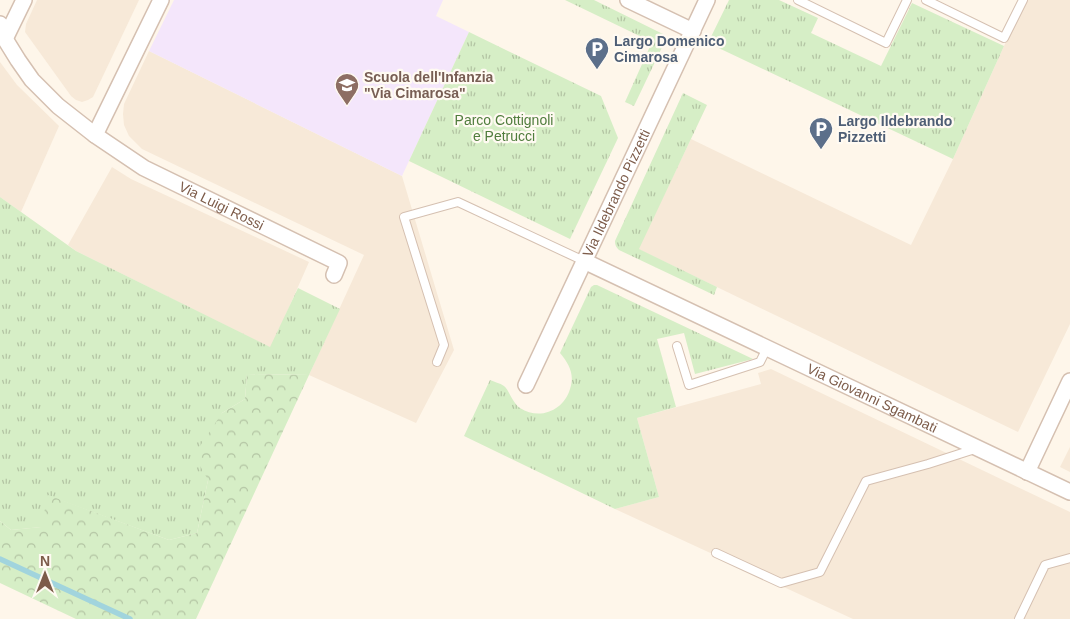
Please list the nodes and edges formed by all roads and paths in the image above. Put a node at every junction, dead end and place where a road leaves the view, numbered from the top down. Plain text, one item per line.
1 (24, 0) edge
2 (161, 0) edge
3 (628, 0) edge
4 (708, 0) edge
5 (798, 0) edge
6 (907, 0) edge
7 (926, 0) edge
8 (1022, 0) edge
9 (0, 24) edge
10 (693, 32) junction
11 (5, 39) junction
12 (95, 135) junction
13 (584, 261) junction
14 (334, 275) dead end
15 (677, 346) dead end
16 (767, 348) junction
17 (437, 362) dead end
18 (1070, 381) edge
19 (526, 385) dead end
20 (977, 448) junction
21 (1027, 472) junction
22 (1070, 492) edge
23 (716, 553) dead end
24 (1070, 558) edge
25 (1019, 619) edge

1 - 11 street
2 - 12 street
3 - 10 street
4 - 10 street, Via Ildebrando Pizzetti
5 - 6 lane
7 - 8 lane
9 - 11 street
10 - 13 street, Via Ildebrando Pizzetti
11 - 12 street
12 - 14 street, Via Luigi Rossi
13 - 16 street, Via Giovanni Sgambati
13 - 17 lane
13 - 19 street, Via Ildebrando Pizzetti
15 - 16 lane
16 - 20 street, Via Giovanni Sgambati
18 - 21 street
20 - 21 street, Via Giovanni Sgambati
20 - 23 lane
21 - 22 street, Via Giovanni Sgambati
24 - 25 lane

